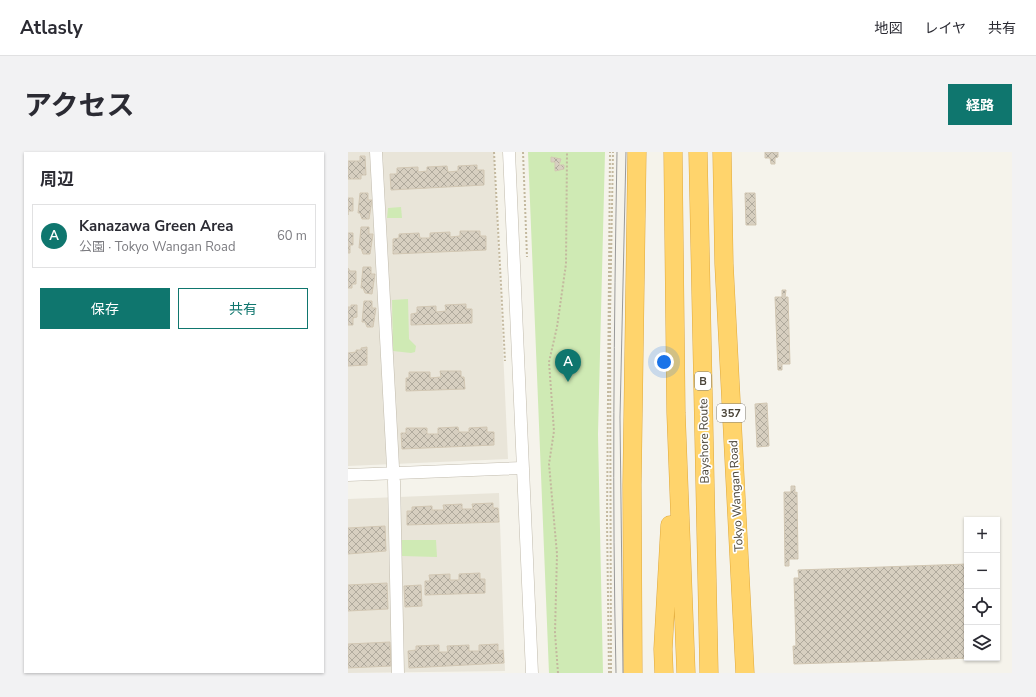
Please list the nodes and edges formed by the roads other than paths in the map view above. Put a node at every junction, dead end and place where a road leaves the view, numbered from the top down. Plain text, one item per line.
1 (376, 152) edge
2 (509, 152) edge
3 (637, 152) edge
4 (673, 152) edge
5 (698, 152) edge
6 (722, 152) edge
7 (676, 413) junction
8 (393, 466) dead end
9 (523, 468) junction
10 (348, 475) edge
11 (394, 481) dead end
12 (708, 610) junction
13 (398, 673) edge
14 (532, 673) edge
15 (632, 673) edge
16 (664, 673) edge
17 (686, 673) edge
18 (709, 673) edge
19 (721, 673) edge
20 (745, 673) edge

1 - 8 street
2 - 9 street
3 - 15 highway
4 - 7 highway
5 - 12 highway, Bayshore Route / B
6 - 20 highway, Tokyo Wangan Road / 357
7 - 16 highway
7 - 17 highway
9 - 10 street
9 - 14 street
11 - 13 street
12 - 18 highway
12 - 19 highway, B

